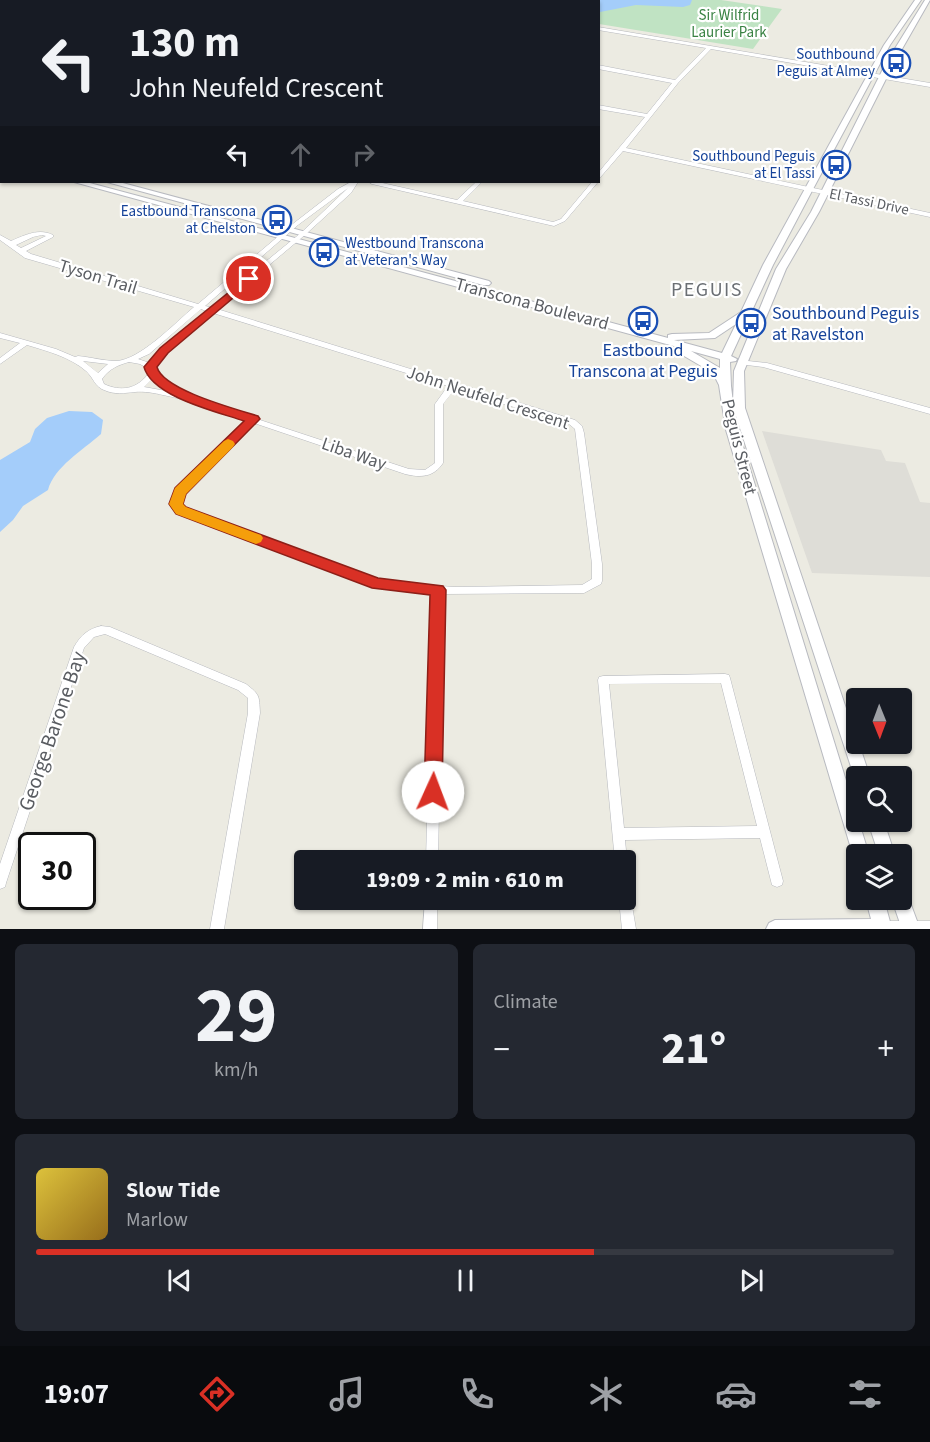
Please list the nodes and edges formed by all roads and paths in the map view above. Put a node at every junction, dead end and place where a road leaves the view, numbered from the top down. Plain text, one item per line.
1 (918, 0) edge
2 (928, 0) edge
3 (600, 28) edge
4 (710, 47) junction
5 (600, 67) edge
6 (871, 75) junction
7 (884, 77) junction
8 (676, 82) junction
9 (930, 85) edge
10 (600, 107) edge
11 (648, 116) junction
12 (623, 149) junction
13 (600, 176) edge
14 (82, 183) edge
15 (114, 183) edge
16 (353, 183) edge
17 (354, 183) edge
18 (376, 183) edge
19 (478, 183) edge
20 (595, 183) edge
21 (809, 189) junction
22 (824, 192) junction
23 (458, 202) junction
24 (930, 215) edge
25 (286, 233) junction
26 (304, 233) junction
27 (0, 237) edge
28 (296, 240) junction
29 (11, 244) junction
30 (21, 251) junction
31 (200, 307) junction
32 (211, 310) junction
33 (744, 314) junction
34 (0, 335) edge
35 (672, 337) junction
36 (658, 339) junction
37 (25, 343) junction
38 (726, 355) junction
39 (70, 357) junction
40 (129, 360) junction
41 (743, 360) junction
42 (0, 362) edge
43 (116, 363) junction
44 (152, 371) junction
45 (98, 379) junction
46 (453, 386) junction
47 (725, 386) junction
48 (136, 389) junction
49 (189, 399) junction
50 (930, 411) edge
51 (253, 419) junction
52 (438, 590) junction
53 (858, 766) edge
54 (765, 832) junction
55 (618, 834) junction
56 (858, 844) edge
57 (432, 850) edge
58 (620, 850) edge
59 (777, 881) dead end
60 (0, 883) edge
61 (431, 910) edge
62 (626, 910) edge
63 (877, 910) edge
64 (905, 910) edge
65 (930, 927) edge
66 (883, 928) edge
67 (911, 928) edge
68 (217, 929) edge
69 (430, 929) edge
70 (629, 929) edge
71 (775, 929) edge

1 - 6 street, Peguis Street
2 - 7 street, Peguis Street
3 - 4 street
4 - 6 street
4 - 8 street
5 - 8 street
6 - 7 street
6 - 21 street, Peguis Street
7 - 9 street
7 - 22 street, Peguis Street
8 - 11 street
10 - 11 street
11 - 12 street
12 - 13 street
12 - 21 street, El Tassi Drive
14 - 25 street, Transcona Boulevard
15 - 25 street, Transcona Boulevard
16 - 25 street
17 - 26 street
18 - 23 street
19 - 23 street
20 - 23 street
21 - 22 street, El Tassi Drive
21 - 33 street, Peguis Street
22 - 24 street, El Tassi Drive
22 - 41 street, Peguis Street
25 - 26 street, Transcona Boulevard
25 - 28 street, Transcona Boulevard
25 - 31 street
26 - 28 street
26 - 35 street, Transcona Boulevard
27 - 29 street, Tyson Trail
28 - 32 street
28 - 36 street, Transcona Boulevard
29 - 30 street, Tyson Trail
29 - 30 street
30 - 31 street, Tyson Trail
31 - 32 street, John Neufeld Crescent
31 - 40 street
32 - 44 street
32 - 46 street, John Neufeld Crescent
33 - 35 street
33 - 38 street, Peguis Street
34 - 37 street
35 - 38 street, Transcona Boulevard
36 - 38 street, Transcona Boulevard
36 - 47 street
37 - 39 street
37 - 42 street
38 - 41 street, Transcona Boulevard
38 - 47 street, Peguis Street
39 - 43 street
39 - 45 street
40 - 43 street
40 - 44 street, Liba Way
41 - 50 street
41 - 53 street, Peguis Street
43 - 45 street
44 - 48 street
44 - 49 street, Liba Way
45 - 48 street, Liba Way
46 - 51 street, Liba Way
46 - 52 street, John Neufeld Crescent
47 - 56 street, Peguis Street
48 - 49 street, Liba Way
49 - 51 street, Liba Way
51 - 52 street, John Neufeld Crescent
52 - 57 street
54 - 55 street
54 - 55 street
54 - 59 street
55 - 58 street
60 - 68 street, George Barone Bay
61 - 69 street
62 - 70 street
63 - 66 street
64 - 67 street
65 - 67 street
66 - 67 street
66 - 71 street

